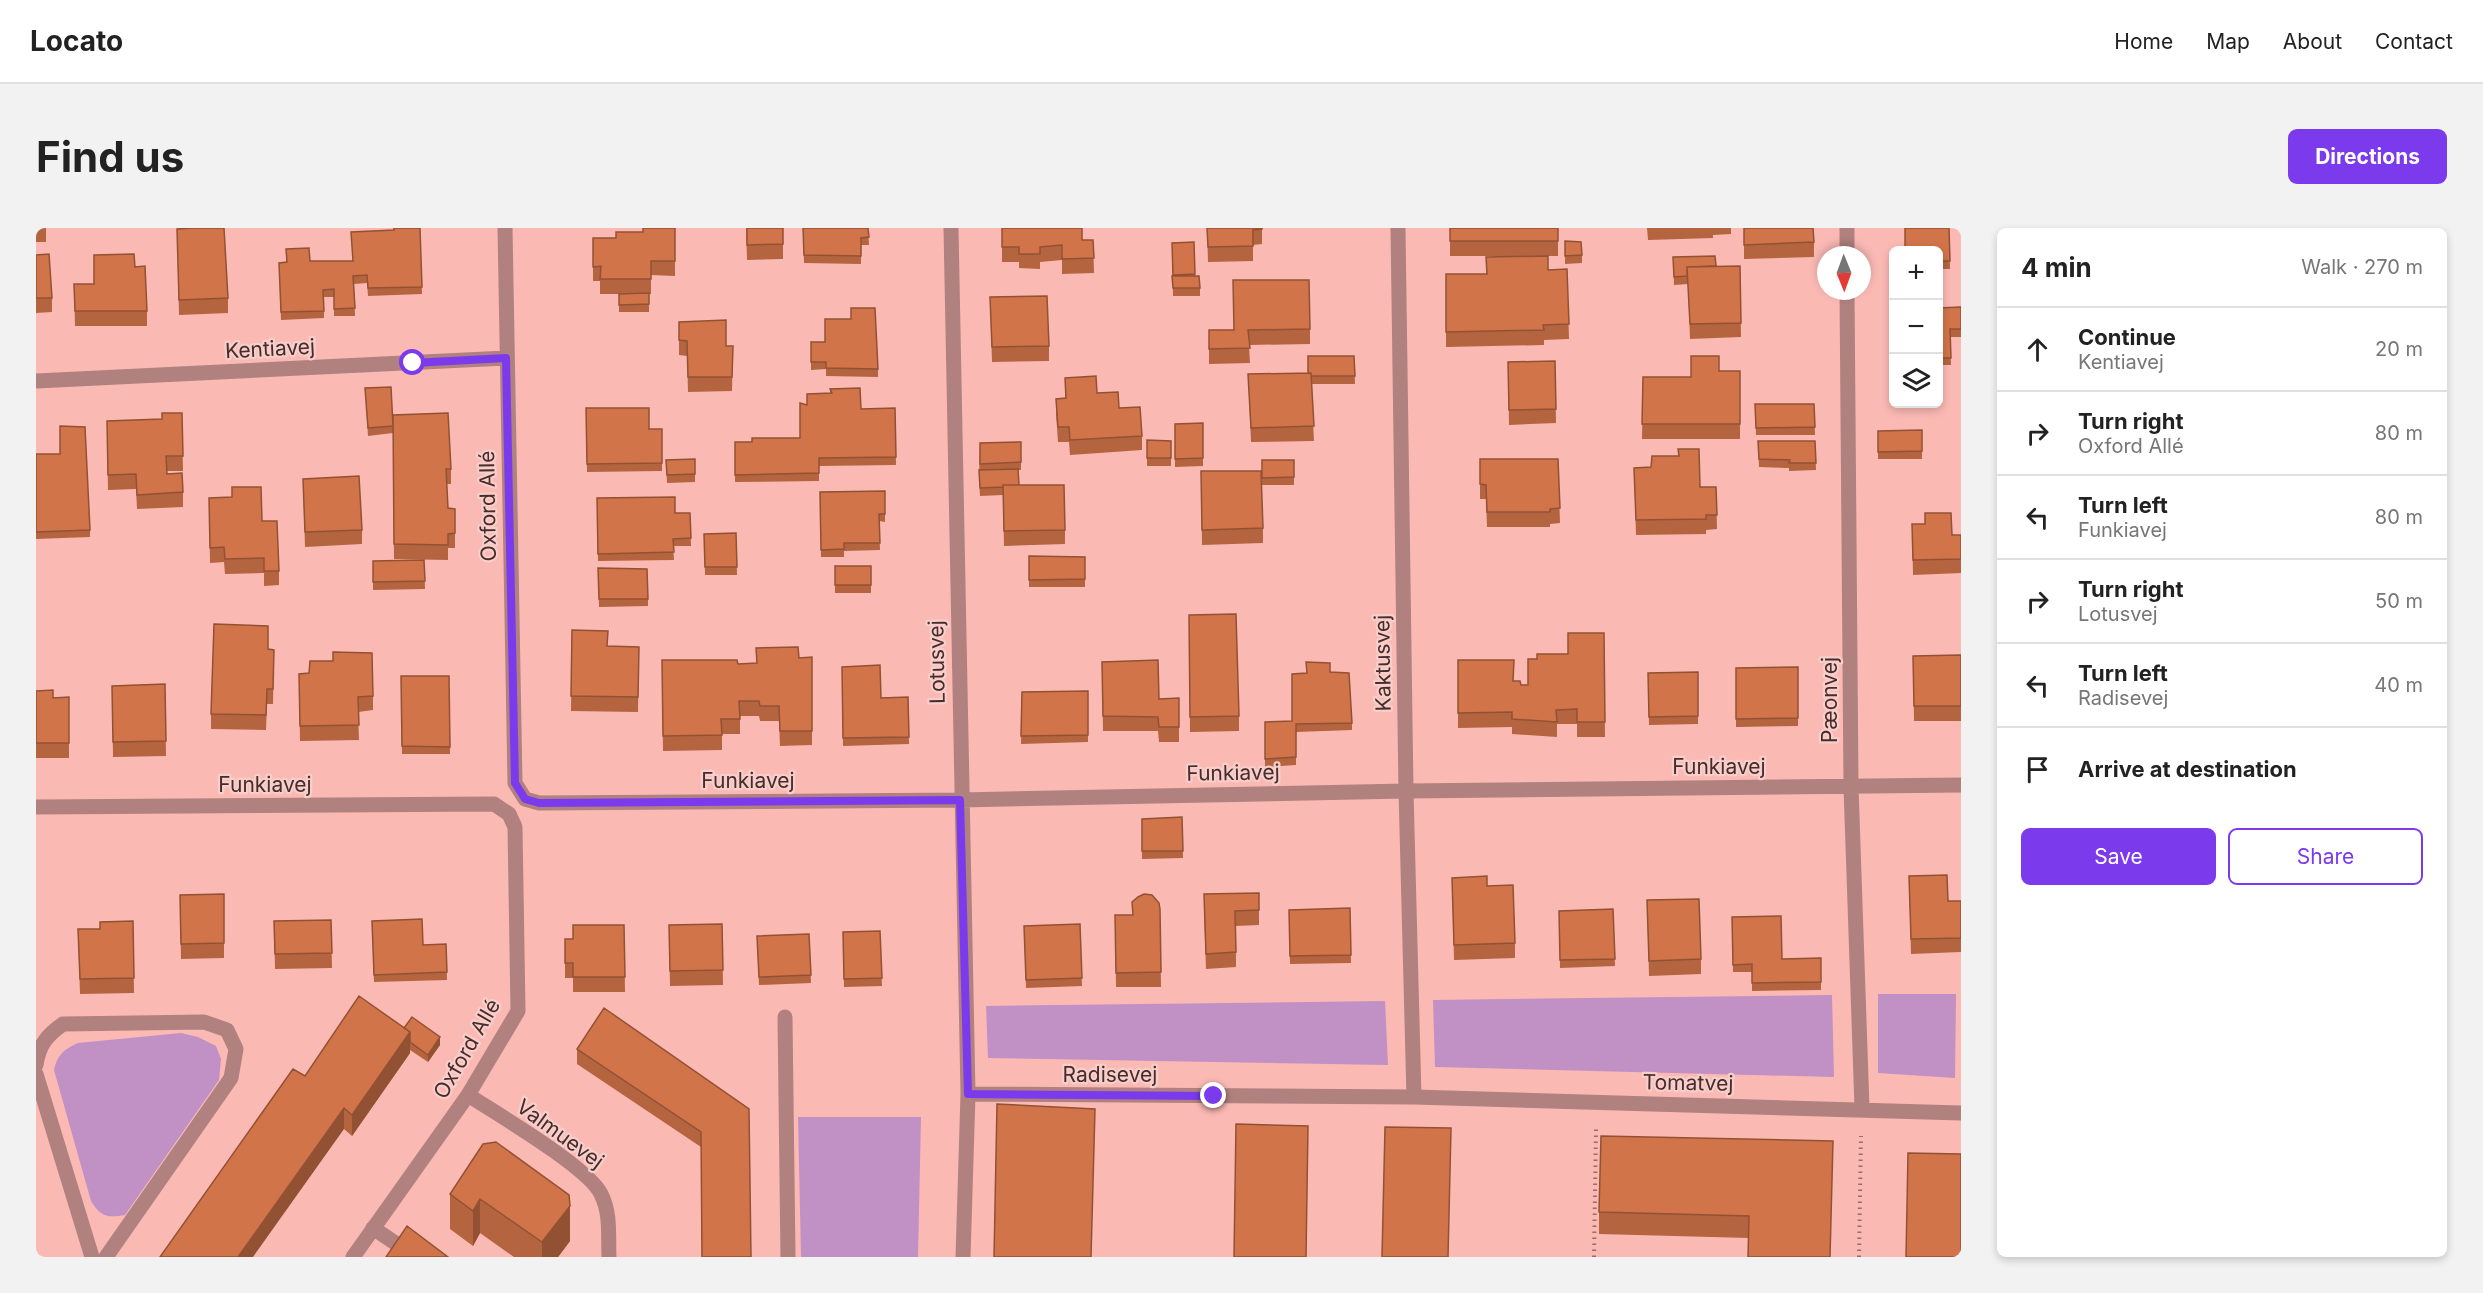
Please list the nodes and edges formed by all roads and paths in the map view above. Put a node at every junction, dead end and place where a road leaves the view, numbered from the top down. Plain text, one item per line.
1 (505, 228) edge
2 (951, 228) edge
3 (1398, 228) edge
4 (1847, 228) edge
5 (1847, 246) edge
6 (1847, 300) edge
7 (506, 358) junction
8 (36, 381) edge
9 (515, 783) joint
10 (1961, 785) edge
11 (1851, 787) junction
12 (1406, 791) junction
13 (960, 800) junction
14 (494, 804) joint
15 (36, 807) edge
16 (785, 1017) dead end
17 (36, 1065) edge
18 (36, 1074) edge
19 (968, 1094) junction
20 (468, 1095) junction
21 (1414, 1097) junction
22 (1596, 1102) junction
23 (1862, 1108) junction
24 (1961, 1113) edge
25 (374, 1228) junction
26 (92, 1257) edge
27 (106, 1257) edge
28 (353, 1257) edge
29 (416, 1257) edge
30 (609, 1257) edge
31 (788, 1257) edge
32 (963, 1257) edge
33 (1594, 1257) edge
34 (1859, 1257) edge

1 - 7 street, Oxford Allé
2 - 13 street, Lotusvej
3 - 12 street, Kaktusvej
4 - 5 street
6 - 11 street, Pæonvej
7 - 8 street, Kentiavej
7 - 9 street, Oxford Allé
9 - 13 street, Funkiavej
10 - 11 street, Funkiavej
11 - 12 street, Funkiavej
11 - 23 street, Pæonvej
12 - 13 street, Funkiavej
12 - 21 street, Kaktusvej
13 - 19 street, Lotusvej
14 - 15 street, Funkiavej
14 - 20 street, Oxford Allé
16 - 31 street
17 - 27 street
18 - 26 street
19 - 21 street, Radisevej
19 - 32 street
20 - 25 street, Oxford Allé
20 - 30 street, Valmuevej
21 - 22 street, Tomatvej
22 - 23 street, Tomatvej
22 - 33 path
23 - 24 street, Tomatvej
23 - 34 path
25 - 28 street, Oxford Allé
25 - 29 street

